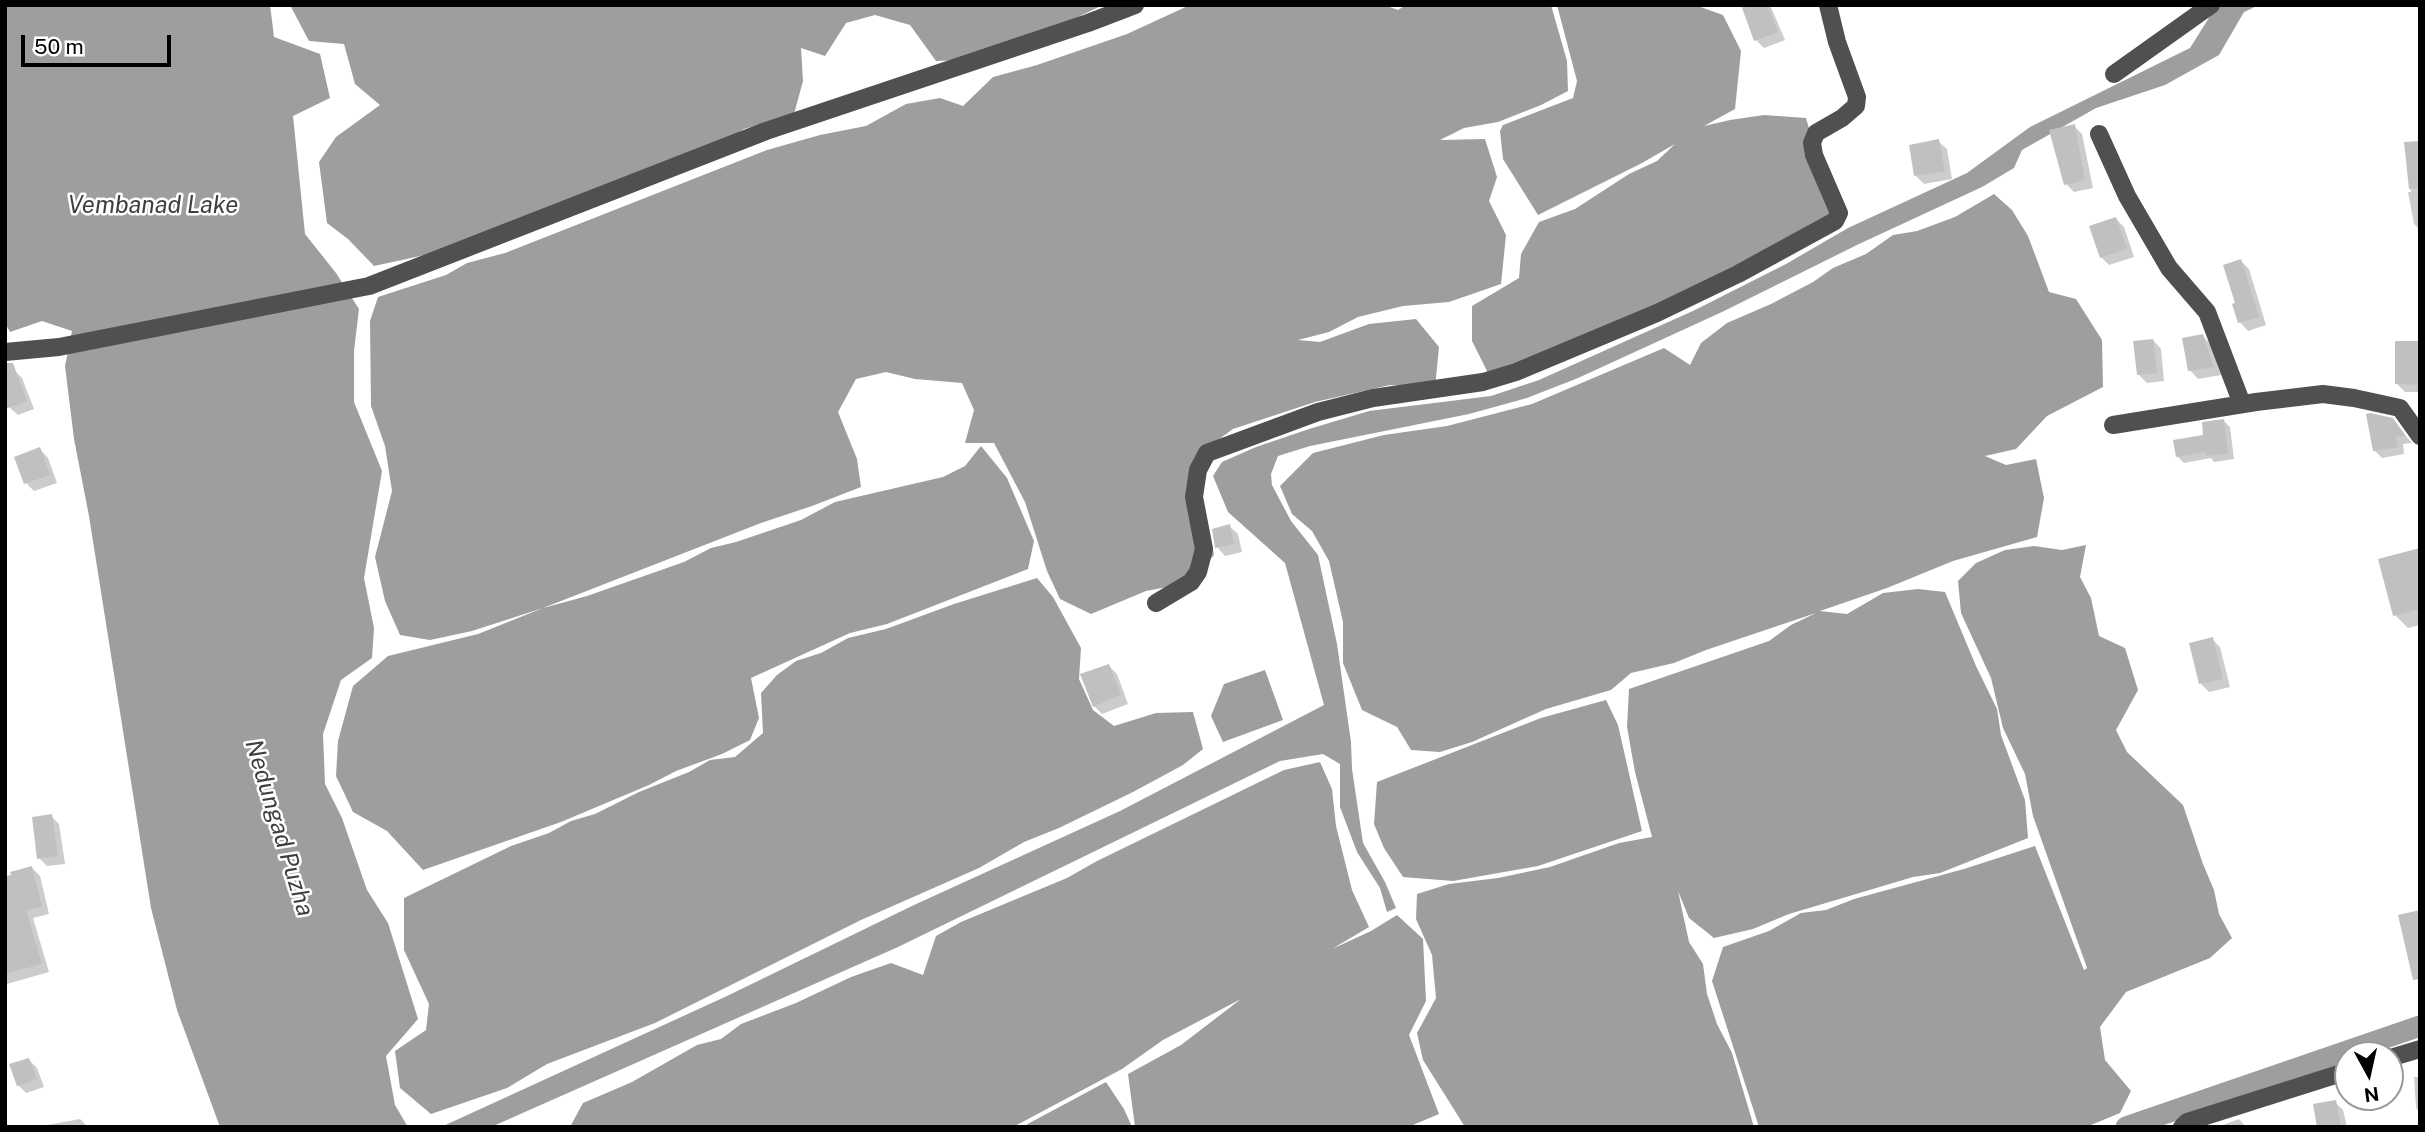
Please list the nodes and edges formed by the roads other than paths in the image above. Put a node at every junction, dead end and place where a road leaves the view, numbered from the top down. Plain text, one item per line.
1 (1135, 5) edge
2 (1828, 5) edge
3 (2211, 5) edge
4 (2114, 74) dead end
5 (2099, 134) dead end
6 (5, 352) edge
7 (2242, 404) junction
8 (2113, 425) dead end
9 (2420, 436) edge
10 (1156, 603) dead end
11 (2334, 1075) edge
12 (2182, 1127) edge

1 - 6 street
2 - 10 street
3 - 4 street
5 - 7 street
7 - 8 street
7 - 9 street
11 - 12 street

